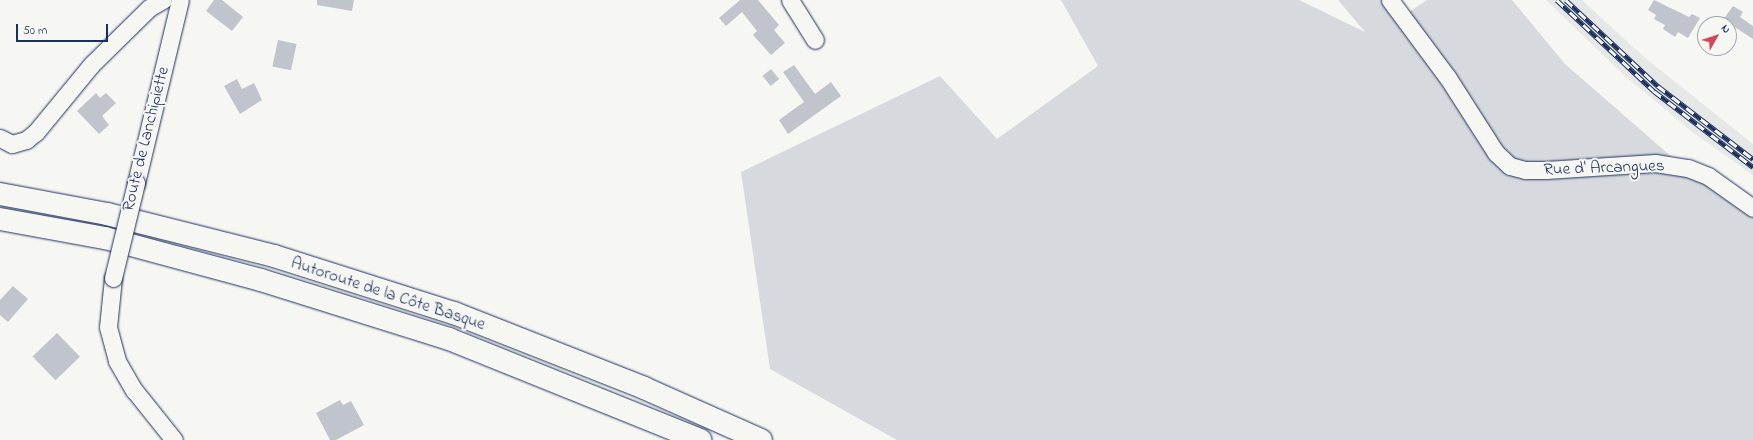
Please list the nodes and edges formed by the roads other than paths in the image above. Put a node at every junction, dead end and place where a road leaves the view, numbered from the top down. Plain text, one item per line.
1 (163, 0) edge
2 (180, 0) edge
3 (790, 0) edge
4 (1390, 0) edge
5 (815, 40) dead end
6 (0, 138) edge
7 (0, 194) edge
8 (1753, 208) edge
9 (0, 219) edge
10 (174, 440) edge
11 (700, 440) edge
12 (761, 440) edge

1 - 6 street
2 - 10 street, Route de Lanchipiette, bridge
3 - 5 street
4 - 8 street, Rue d' Arcangues
7 - 12 highway, Autoroute de la Côte Basque
9 - 11 highway, Autoroute de la Côte Basque

